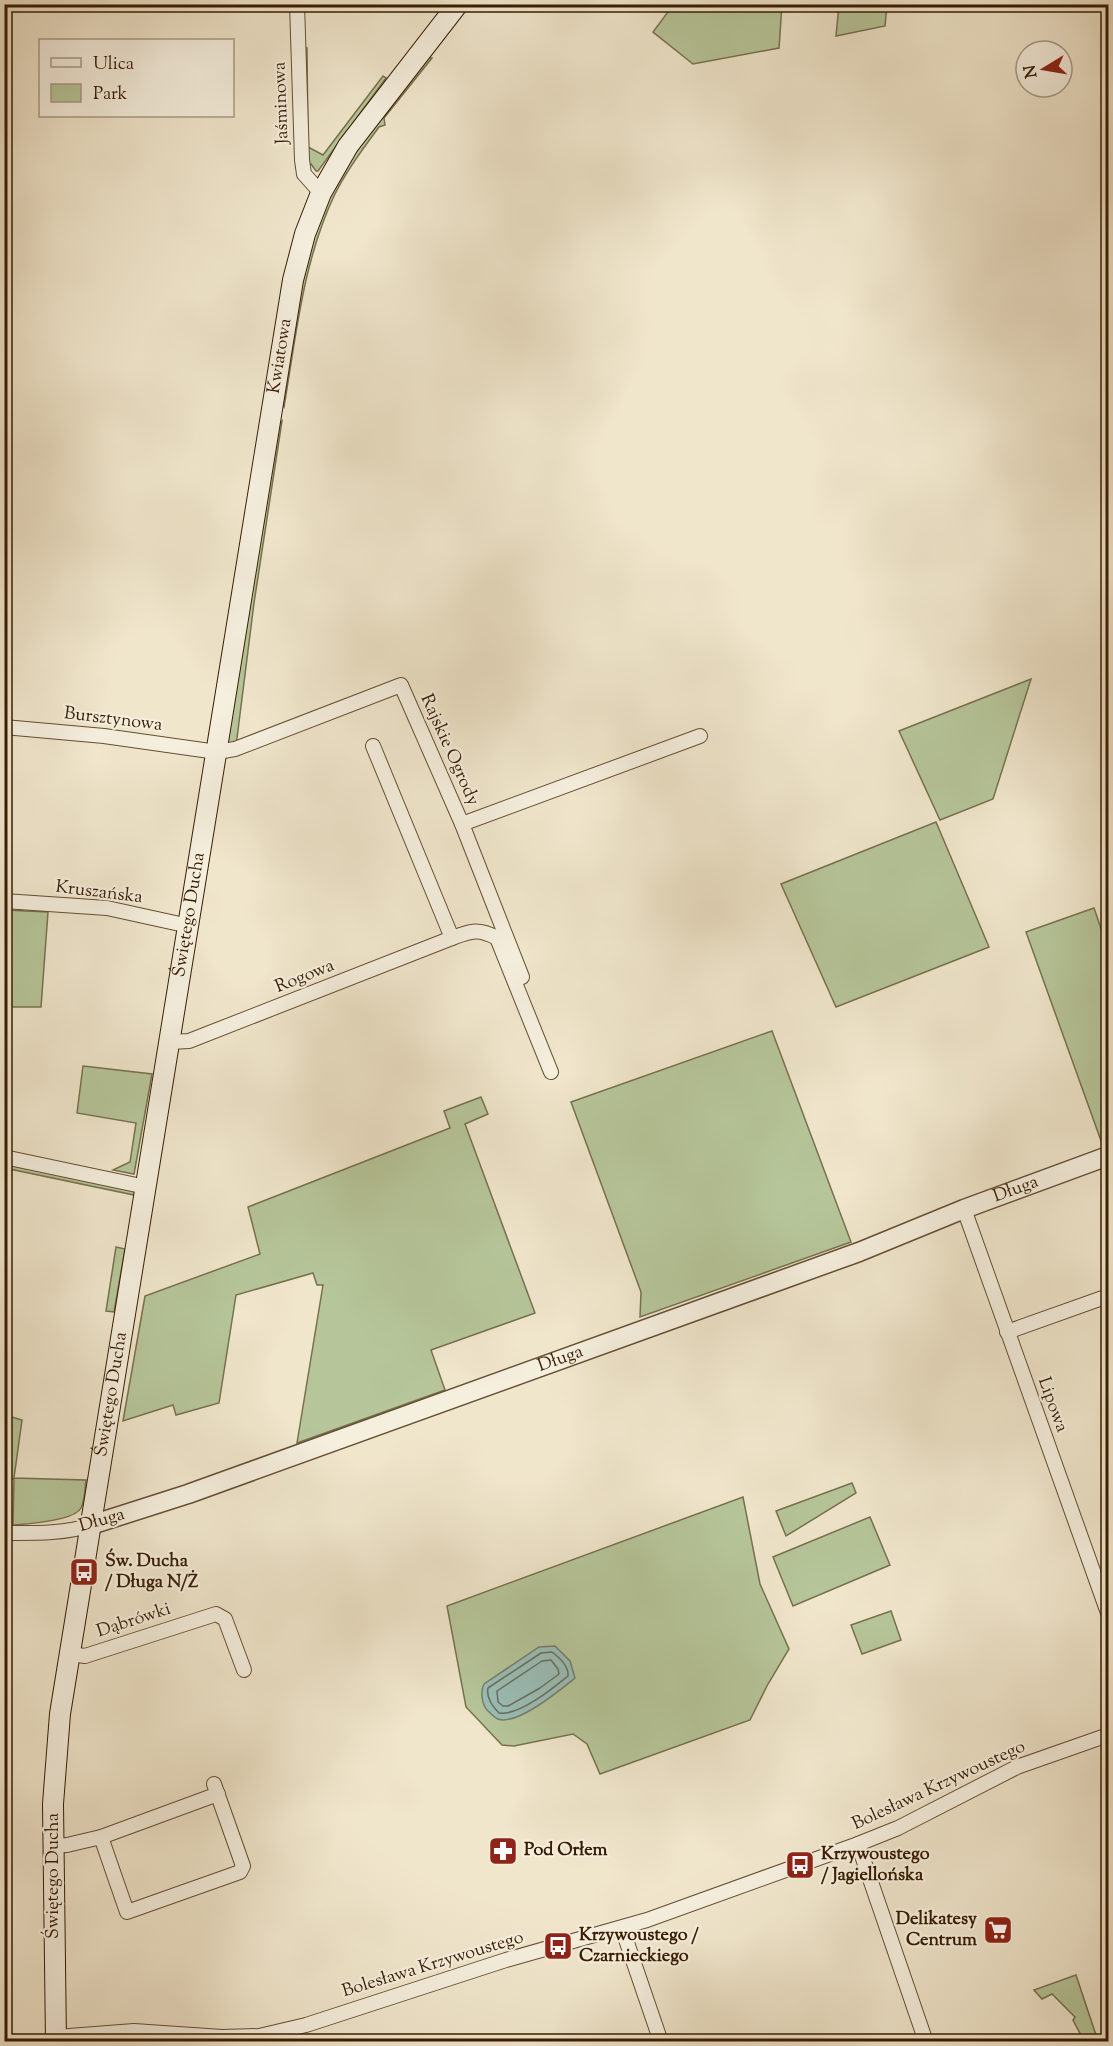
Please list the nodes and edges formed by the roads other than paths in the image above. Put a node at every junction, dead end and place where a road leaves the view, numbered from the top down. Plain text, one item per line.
1 (297, 4) edge
2 (458, 4) edge
3 (321, 193) junction
4 (4, 727) edge
5 (700, 736) dead end
6 (373, 747) dead end
7 (217, 752) junction
8 (462, 824) junction
9 (4, 902) edge
10 (189, 926) junction
11 (452, 938) junction
12 (522, 978) dead end
13 (170, 1042) junction
14 (551, 1072) dead end
15 (1108, 1156) edge
16 (4, 1157) edge
17 (146, 1187) junction
18 (964, 1209) junction
19 (1108, 1296) edge
20 (1007, 1332) junction
21 (92, 1525) junction
22 (4, 1533) edge
23 (1108, 1613) edge
24 (70, 1654) junction
25 (244, 1670) dead end
26 (1108, 1735) edge
27 (101, 1837) junction
28 (858, 1844) junction
29 (53, 1846) junction
30 (622, 1928) junction
31 (56, 2039) edge
32 (661, 2042) edge
33 (926, 2042) edge

1 - 3 street, Jaśminowa
2 - 3 main road, Kwiatowa
3 - 7 main road, Kwiatowa
4 - 7 street, Bursztynowa
5 - 8 street
6 - 11 street
7 - 8 street, Rajskie Ogrody
7 - 10 main road, Świętego Ducha
8 - 12 street, Rajskie Ogrody
9 - 10 street, Kruszańska
10 - 13 main road, Świętego Ducha
11 - 13 street, Rogowa
11 - 14 street, Rogowa
13 - 17 main road, Świętego Ducha
15 - 18 street, Długa
16 - 17 street
17 - 21 main road, Świętego Ducha
18 - 20 street, Lipowa
18 - 21 street, Długa
19 - 20 street
20 - 23 street, Lipowa
21 - 22 street, Długa
21 - 24 main road, Świętego Ducha
24 - 25 street, Dąbrówki
24 - 29 main road, Świętego Ducha
26 - 28 street, Bolesława Krzywoustego
27 - 27 street
27 - 29 street
28 - 30 street, Bolesława Krzywoustego
28 - 33 street
29 - 31 main road, Świętego Ducha
30 - 31 street, Bolesława Krzywoustego
30 - 32 street

